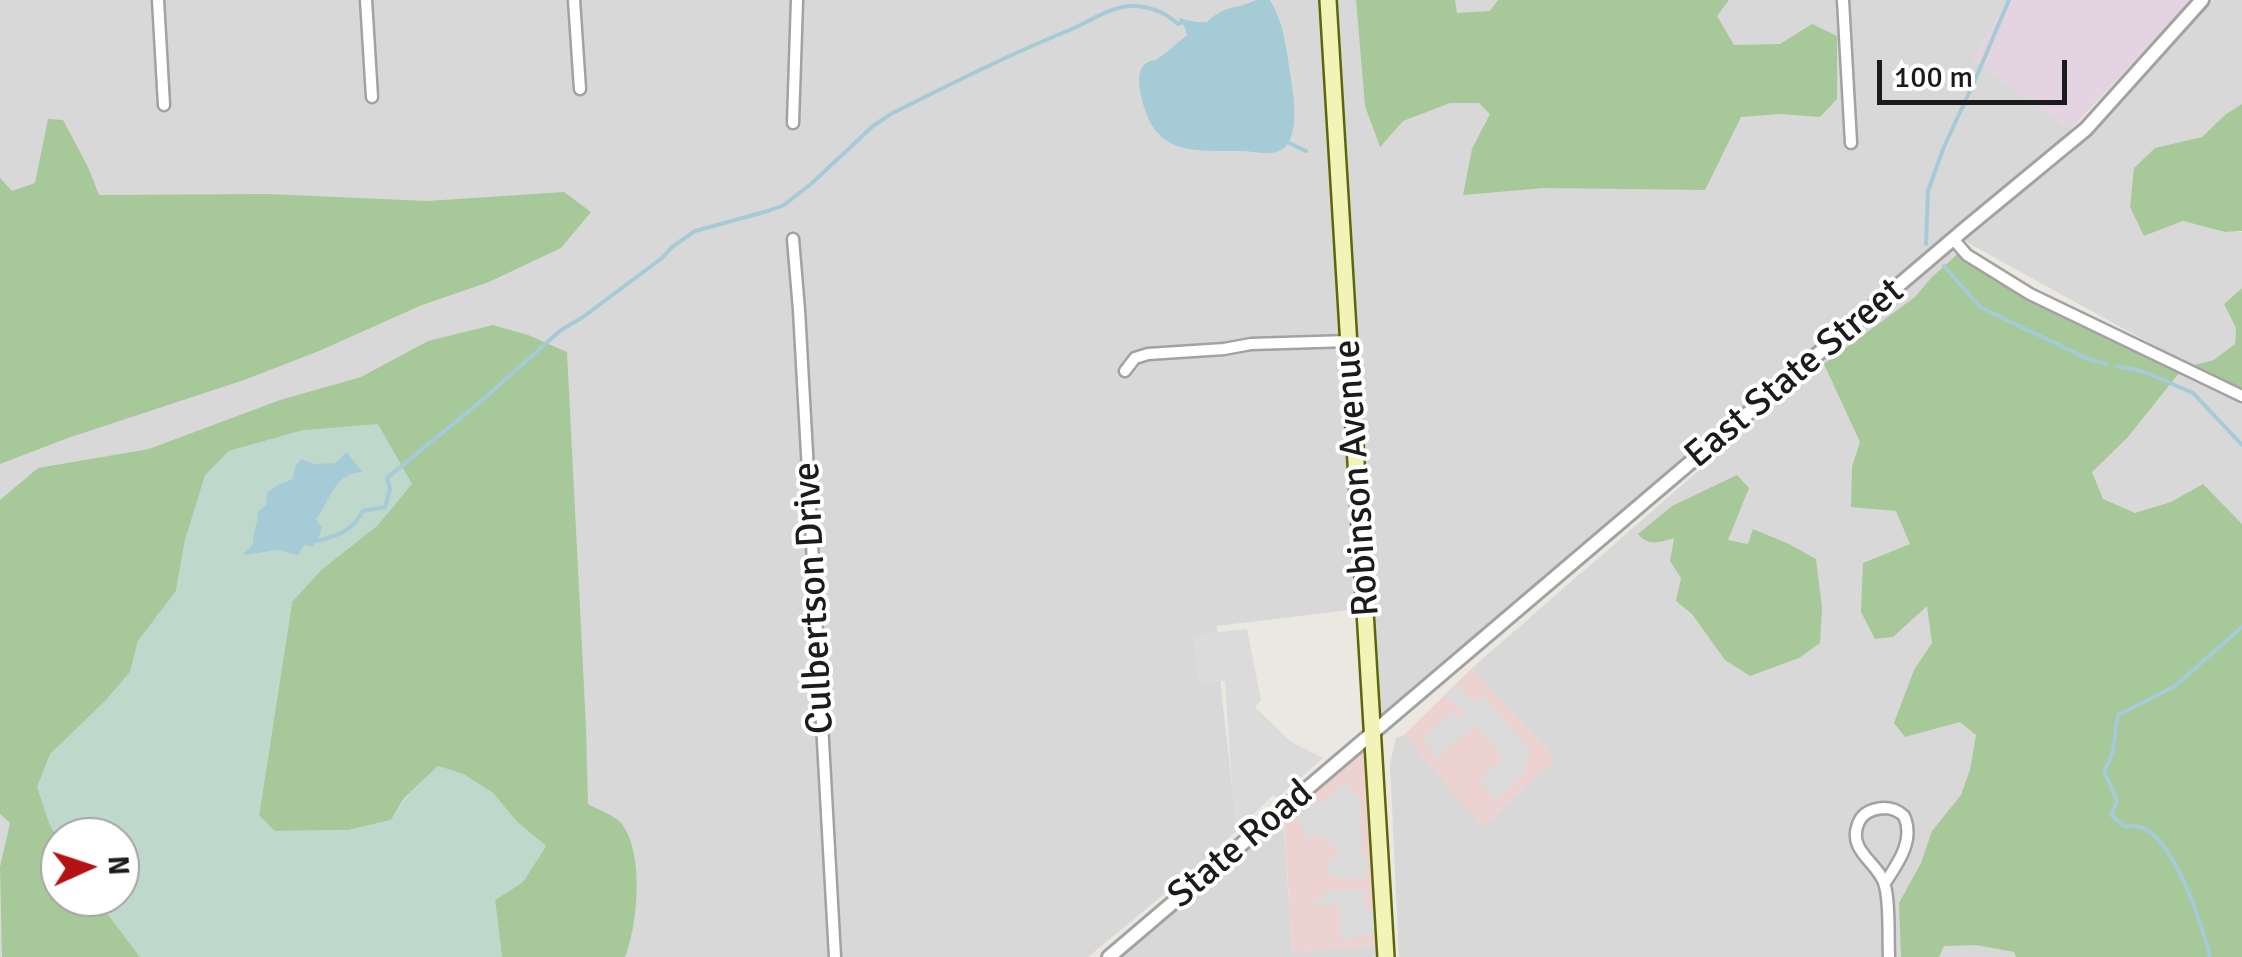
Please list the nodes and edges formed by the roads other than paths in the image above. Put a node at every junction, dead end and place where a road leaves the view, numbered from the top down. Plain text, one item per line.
1 (158, 0) edge
2 (366, 0) edge
3 (574, 0) edge
4 (797, 0) edge
5 (1328, 0) edge
6 (1843, 0) edge
7 (2202, 0) edge
8 (580, 89) dead end
9 (372, 97) dead end
10 (164, 104) dead end
11 (794, 124) dead end
12 (1851, 144) dead end
13 (793, 239) dead end
14 (1954, 239) junction
15 (1349, 340) junction
16 (1125, 370) dead end
17 (2242, 396) edge
18 (1374, 733) junction
19 (1885, 882) junction
20 (834, 957) edge
21 (1108, 957) edge
22 (1386, 957) edge
23 (1888, 957) edge

1 - 10 street
2 - 9 street
3 - 8 street
4 - 11 street
5 - 15 main road, Robinson Avenue
6 - 12 street
7 - 14 street, East State Street
13 - 20 street, Culbertson Drive
14 - 17 street
14 - 18 street, East State Street
15 - 16 street
15 - 18 main road, Robinson Avenue
18 - 21 street, State Road
18 - 22 main road, Robinson Avenue
19 - 19 street
19 - 23 street

